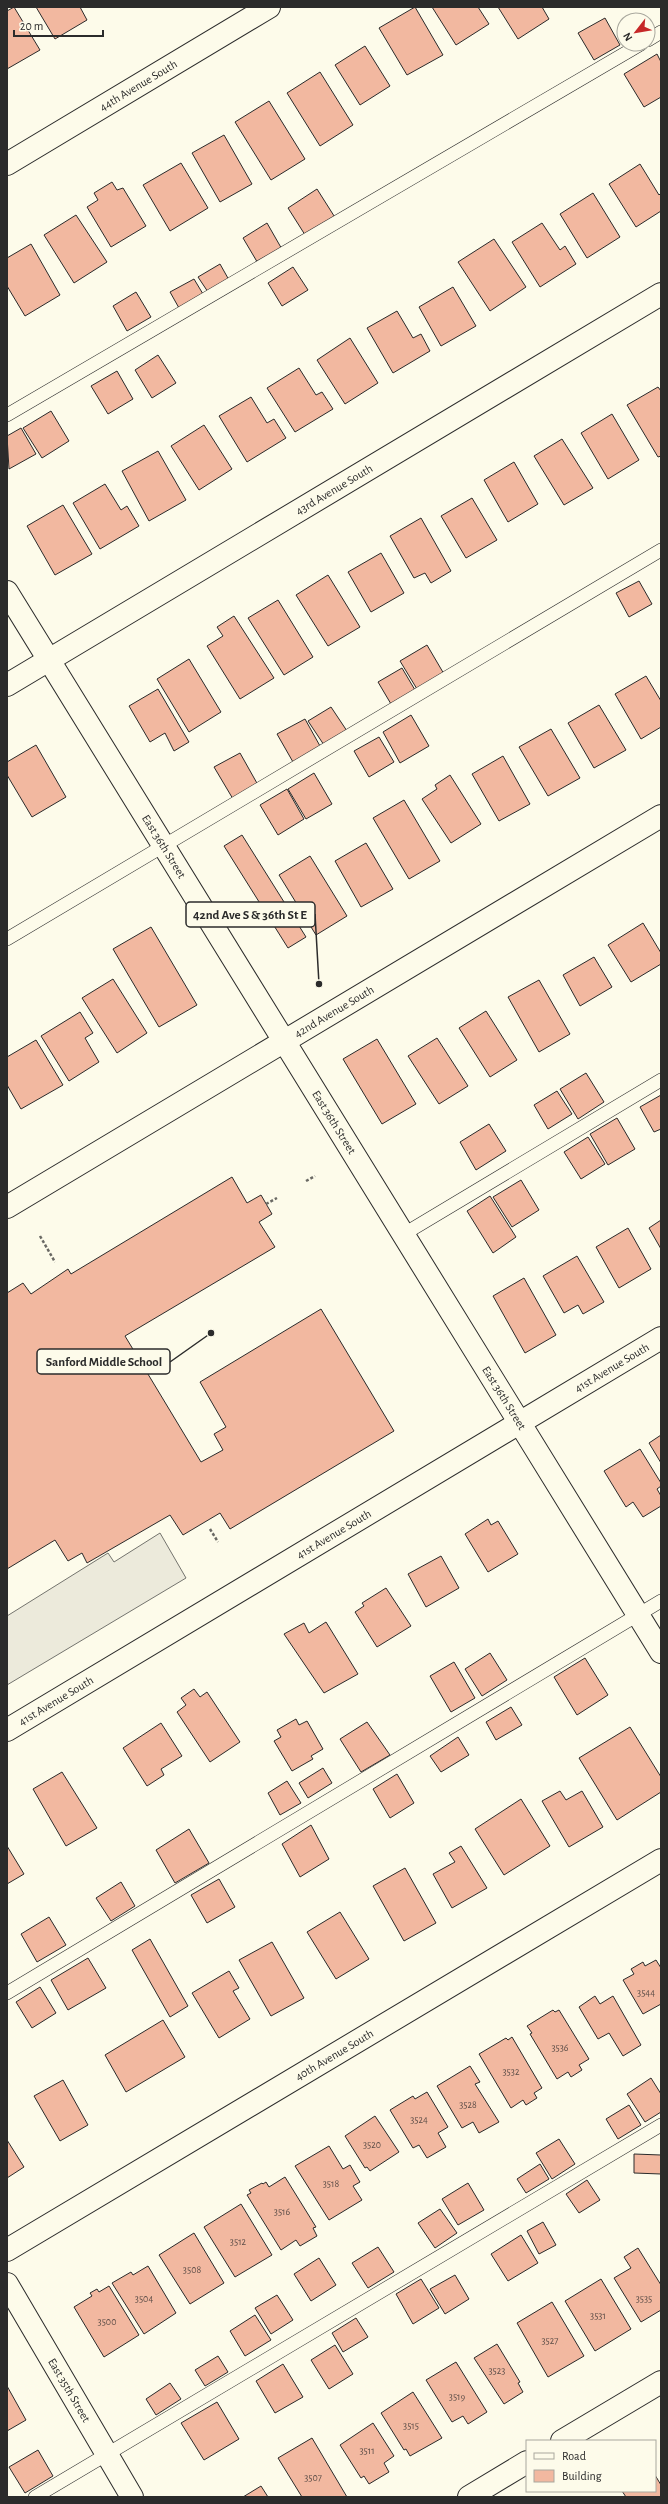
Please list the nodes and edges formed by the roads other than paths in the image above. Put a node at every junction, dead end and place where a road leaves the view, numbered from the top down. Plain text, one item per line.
1 (269, 7) edge
2 (627, 52) edge
3 (7, 164) edge
4 (661, 294) edge
5 (7, 415) edge
6 (661, 550) edge
7 (7, 592) edge
8 (50, 660) junction
9 (7, 685) edge
10 (661, 816) edge
11 (164, 847) junction
12 (7, 939) edge
13 (284, 1042) junction
14 (661, 1080) edge
15 (7, 1207) edge
16 (404, 1234) junction
17 (661, 1338) edge
18 (519, 1423) junction
19 (661, 1602) edge
20 (638, 1615) junction
21 (661, 1652) edge
22 (7, 1730) edge
23 (661, 1860) edge
24 (7, 1993) edge
25 (661, 2125) edge
26 (7, 2250) edge
27 (7, 2284) edge
28 (661, 2382) edge
29 (564, 2440) edge
30 (106, 2455) junction
31 (526, 2463) edge
32 (35, 2497) edge
33 (132, 2497) edge
34 (469, 2497) edge

1 - 3 street, 44th Avenue South
2 - 5 lane
4 - 8 street, 43rd Avenue South
6 - 11 lane
7 - 8 street, East 36th Street
8 - 9 street, 43rd Avenue South
8 - 11 street, East 36th Street
10 - 13 street, 42nd Avenue South
11 - 12 lane
11 - 13 street, East 36th Street
13 - 15 street, 42nd Avenue South
13 - 16 street, East 36th Street
14 - 16 lane
16 - 18 street, East 36th Street
17 - 18 street, 41st Avenue South
18 - 20 street, East 36th Street
18 - 22 street, 41st Avenue South
19 - 20 lane
20 - 21 street, East 36th Street
20 - 24 lane
23 - 26 street, 40th Avenue South
25 - 30 lane
27 - 30 street, East 35th Street
28 - 29 street
30 - 32 lane
30 - 33 street, East 35th Street
31 - 34 street

